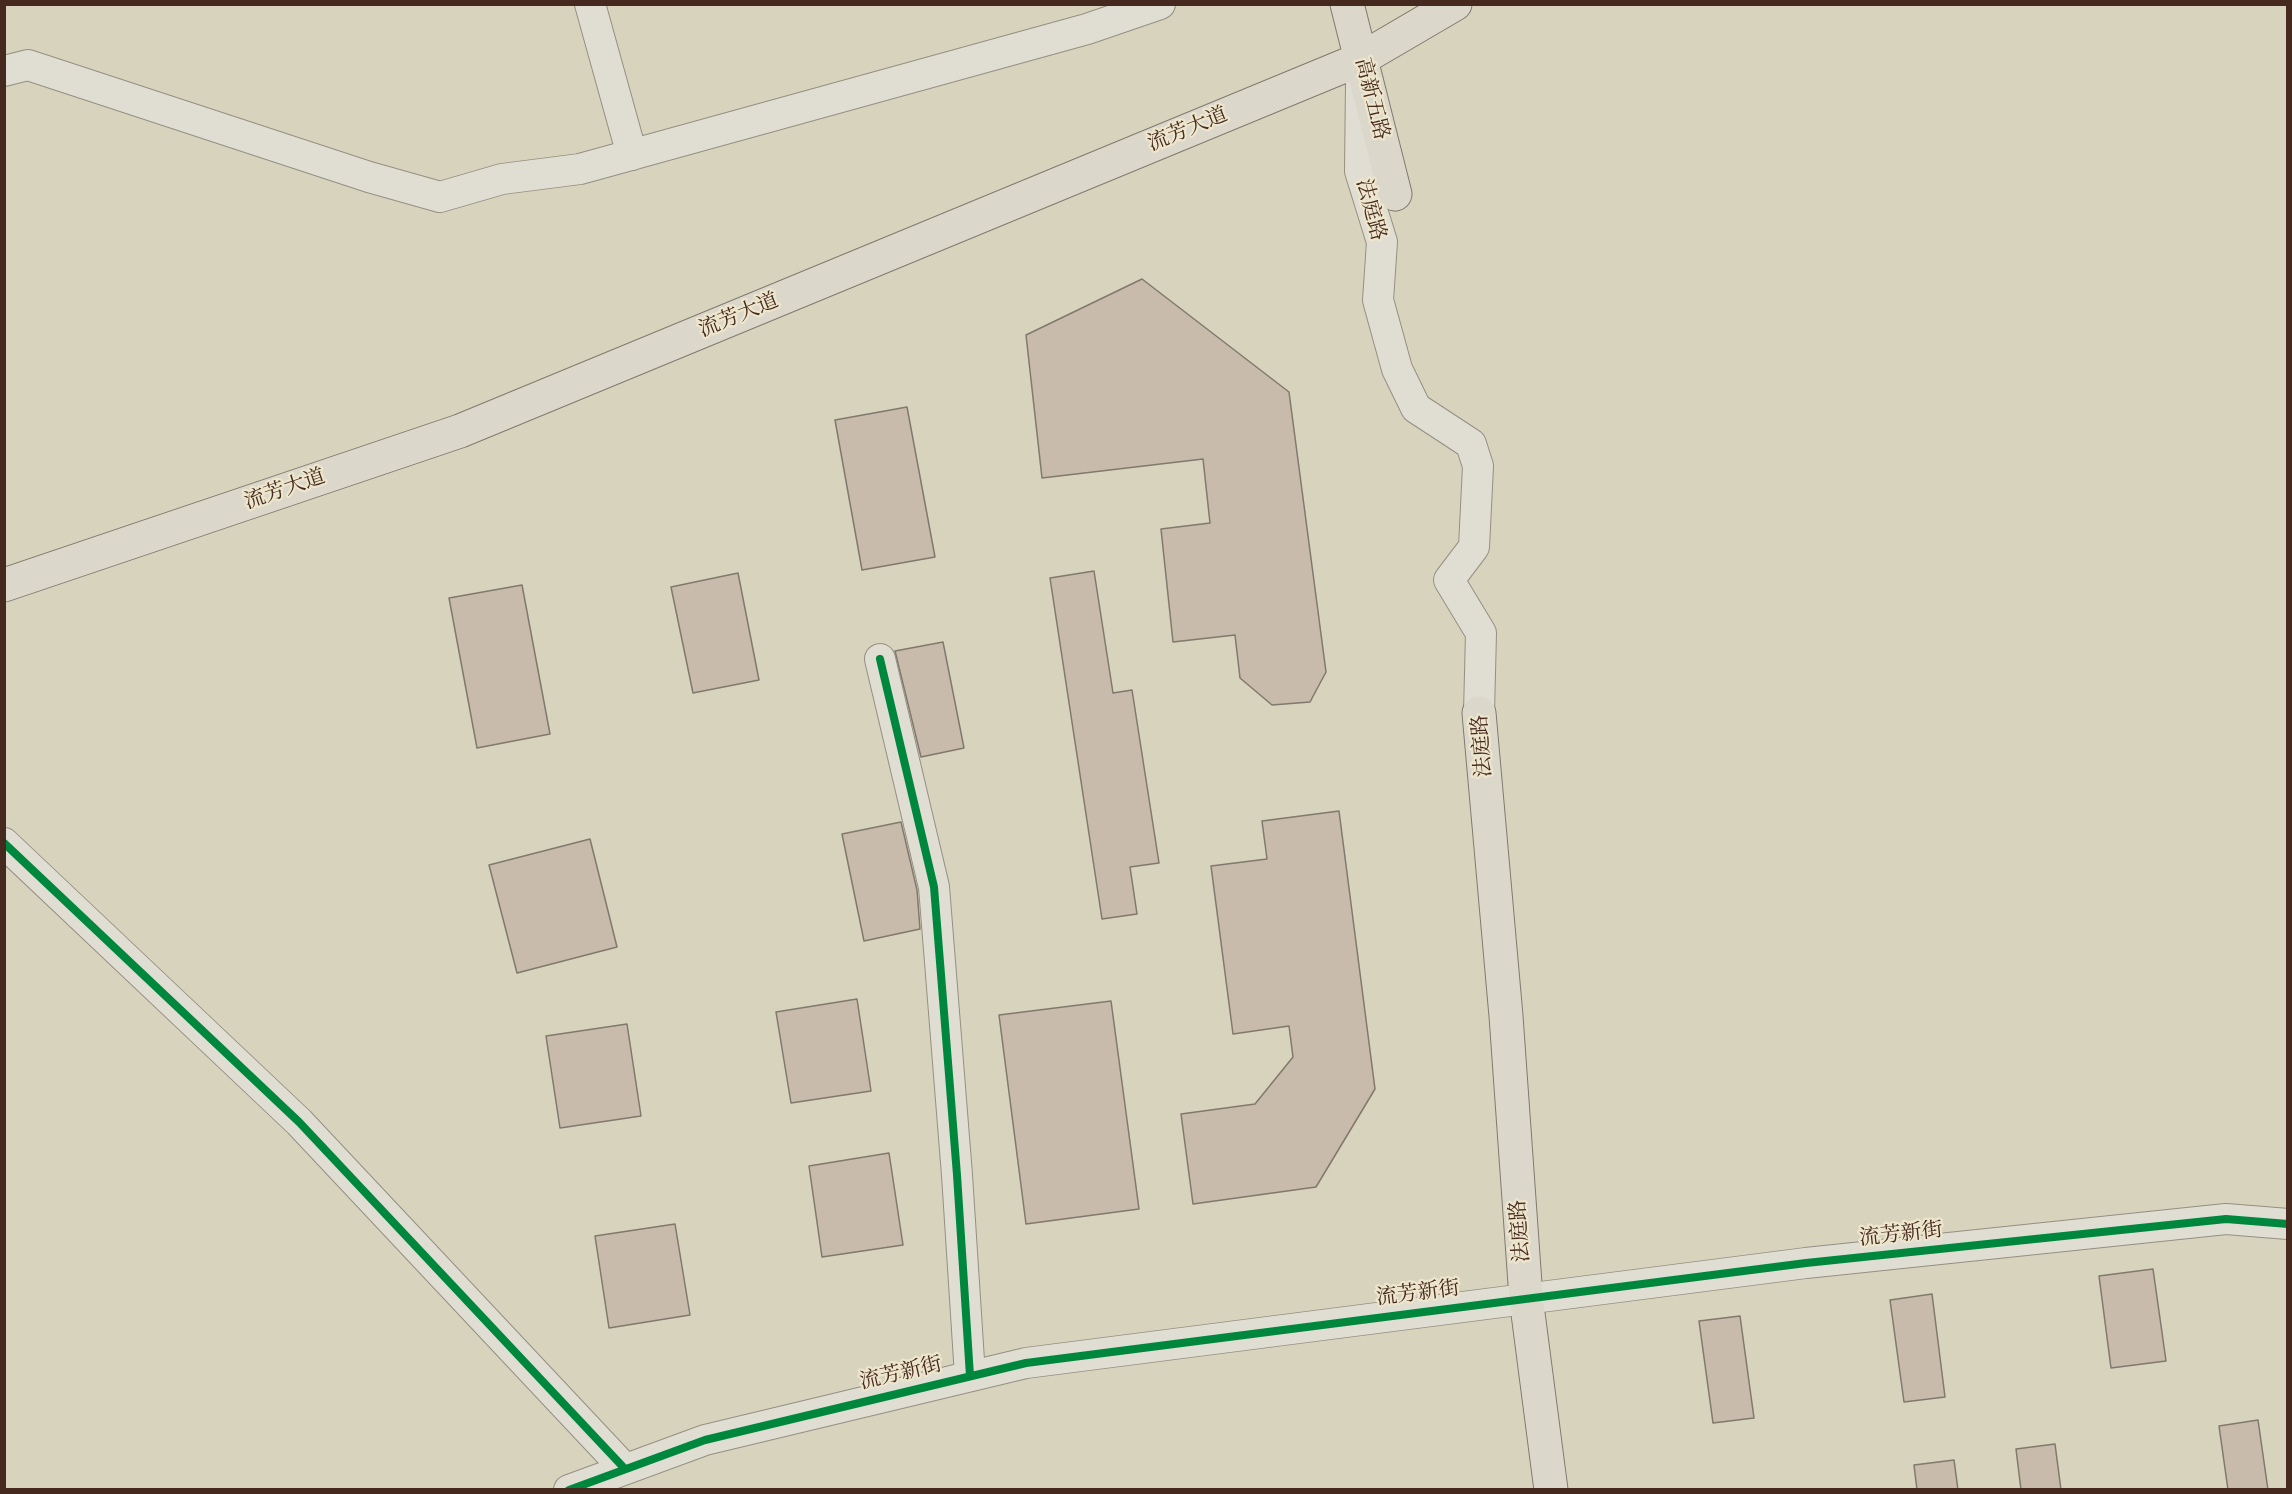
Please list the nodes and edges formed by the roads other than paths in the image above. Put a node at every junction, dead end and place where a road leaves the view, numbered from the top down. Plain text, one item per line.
1 (590, 4) edge
2 (1160, 4) edge
3 (1347, 4) edge
4 (1455, 4) edge
5 (1361, 58) junction
6 (4, 71) edge
7 (632, 155) junction
8 (1395, 194) dead end
9 (4, 585) edge
10 (880, 659) dead end
11 (1479, 713) joint
12 (4, 843) edge
13 (2288, 1224) edge
14 (1526, 1298) junction
15 (970, 1376) junction
16 (625, 1469) junction
17 (569, 1490) edge
18 (1551, 1490) edge

1 - 7 street
2 - 7 street
3 - 5 main road, 高新五路
4 - 5 main road, 流芳大道
5 - 8 main road, 高新五路
5 - 9 main road, 流芳大道
5 - 11 street, 法庭路
6 - 7 street
10 - 15 street
11 - 14 main road, 法庭路
12 - 16 street
13 - 14 street, 流芳新街
14 - 15 street, 流芳新街
14 - 18 main road, 法庭路
15 - 16 street, 流芳新街
16 - 17 street, 流芳新街

